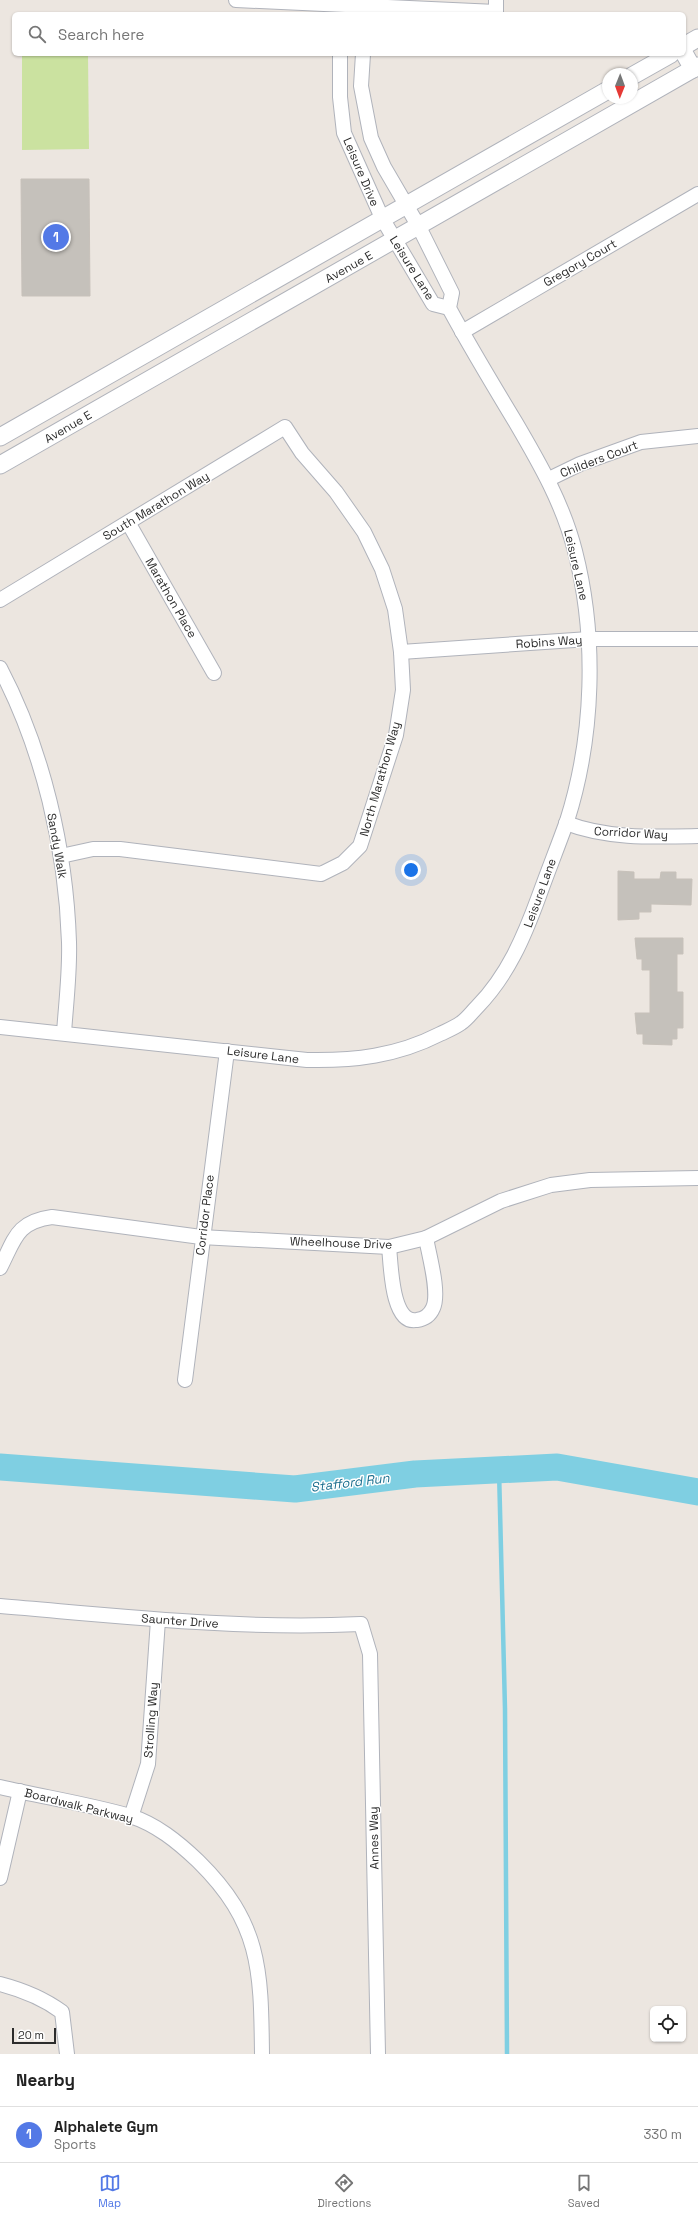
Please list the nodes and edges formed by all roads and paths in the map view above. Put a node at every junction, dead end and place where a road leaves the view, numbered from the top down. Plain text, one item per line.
1 (236, 0) edge
2 (496, 6) edge
3 (343, 9) edge
4 (366, 10) edge
5 (698, 38) edge
6 (686, 45) edge
7 (340, 56) edge
8 (363, 56) edge
9 (667, 56) edge
10 (686, 56) edge
11 (695, 68) edge
12 (638, 73) edge
13 (602, 93) edge
14 (698, 194) edge
15 (407, 204) junction
16 (382, 218) junction
17 (419, 227) junction
18 (395, 241) junction
19 (449, 308) junction
20 (462, 332) junction
21 (1, 436) edge
22 (698, 436) edge
23 (302, 453) joint
24 (15, 457) junction
25 (0, 465) edge
26 (549, 479) junction
27 (129, 524) junction
28 (0, 600) edge
29 (588, 639) junction
30 (698, 639) edge
31 (401, 652) junction
32 (0, 668) edge
33 (214, 672) dead end
34 (566, 823) junction
35 (698, 836) edge
36 (61, 856) junction
37 (0, 1027) edge
38 (64, 1033) junction
39 (227, 1051) junction
40 (698, 1178) edge
41 (201, 1238) junction
42 (426, 1238) junction
43 (389, 1247) junction
44 (0, 1268) edge
45 (185, 1380) dead end
46 (0, 1606) edge
47 (158, 1620) junction
48 (361, 1624) joint
49 (0, 1787) edge
50 (20, 1791) junction
51 (130, 1817) junction
52 (0, 1878) edge
53 (0, 1984) edge
54 (67, 2054) edge
55 (262, 2054) edge
56 (378, 2054) edge

1 - 3 street
2 - 4 street
3 - 4 street
5 - 6 street
7 - 16 street, Leisure Drive
8 - 15 street, Leisure Drive
9 - 12 street
10 - 11 street
11 - 17 street, Avenue E
13 - 15 street, Avenue E
14 - 20 street, Gregory Court
15 - 16 street, Avenue E
15 - 17 street, Leisure Lane
16 - 18 street, Leisure Lane
16 - 21 street, Avenue E
17 - 18 street, Avenue E
17 - 19 street, Leisure Lane
18 - 19 street, Leisure Lane
18 - 24 street, Avenue E
19 - 20 street, Leisure Lane
20 - 26 street, Leisure Lane
21 - 24 street
22 - 26 street, Childers Court
23 - 27 street, South Marathon Way
23 - 31 street, North Marathon Way
24 - 25 street, Avenue E
26 - 29 street, Leisure Lane
27 - 28 street, South Marathon Way
27 - 33 street, Marathon Place
29 - 30 street, Robins Way
29 - 31 street, Robins Way
29 - 34 street, Leisure Lane
31 - 36 street, North Marathon Way
32 - 36 street, Sandy Walk
34 - 35 street, Corridor Way
34 - 39 street, Leisure Lane
36 - 38 street, Sandy Walk
37 - 38 street, Leisure Lane
38 - 39 street, Leisure Lane
39 - 41 street, Corridor Place
40 - 42 street, Wheelhouse Drive
41 - 43 street, Wheelhouse Drive
41 - 44 street, Wheelhouse Drive
41 - 45 street, Corridor Place
42 - 43 street, Wheelhouse Drive
42 - 43 street
46 - 47 street, Saunter Drive
47 - 48 street, Saunter Drive
47 - 51 street, Strolling Way
48 - 56 street, Annes Way
49 - 50 street, Boardwalk Parkway
50 - 51 street, Boardwalk Parkway
50 - 52 street
51 - 55 street, Boardwalk Parkway
53 - 54 street

